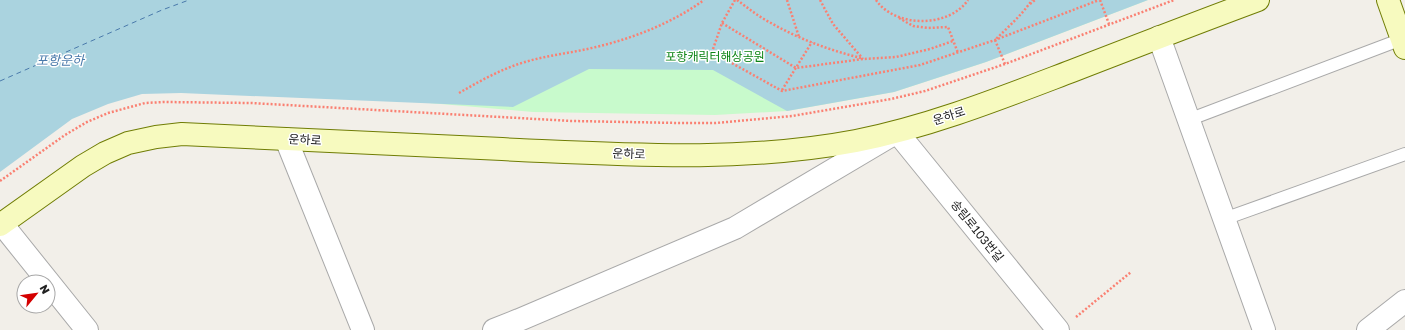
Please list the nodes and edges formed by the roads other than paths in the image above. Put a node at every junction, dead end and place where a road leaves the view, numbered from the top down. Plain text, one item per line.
1 (1258, 0) edge
2 (1388, 0) edge
3 (1159, 37) junction
4 (1403, 44) edge
5 (1188, 120) junction
6 (897, 132) junction
7 (286, 139) junction
8 (1405, 154) edge
9 (1224, 219) junction
10 (1, 225) edge
11 (1405, 301) edge
12 (523, 325) edge
13 (1065, 325) edge
14 (87, 330) edge
15 (363, 330) edge
16 (494, 330) edge
17 (1264, 330) edge
18 (1368, 330) edge

1 - 3 street, 운하로
2 - 4 street
3 - 5 street
3 - 6 street, 운하로
4 - 5 lane
5 - 9 street
6 - 7 street, 운하로
6 - 12 street
6 - 13 street, 송림로103번길
7 - 10 street, 운하로
7 - 15 street
8 - 9 lane
9 - 17 street
10 - 14 street
11 - 18 street
12 - 16 street

